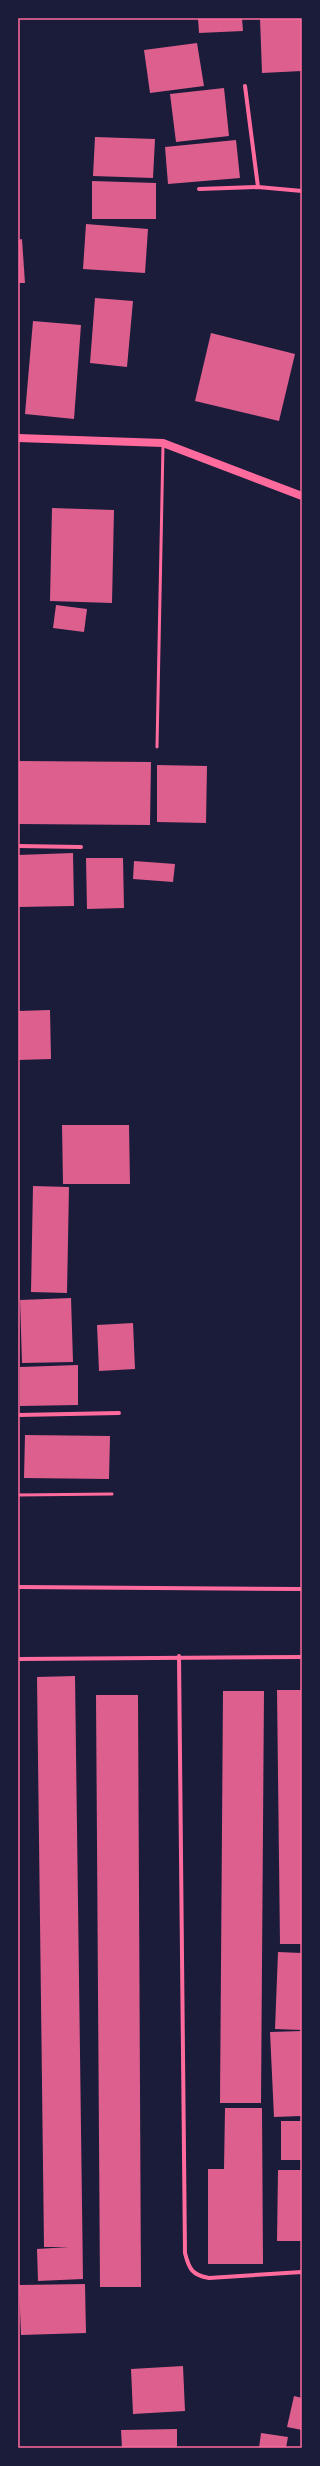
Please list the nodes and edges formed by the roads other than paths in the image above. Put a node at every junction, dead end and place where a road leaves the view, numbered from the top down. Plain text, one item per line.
1 (245, 86) dead end
2 (258, 187) junction
3 (199, 189) dead end
4 (302, 191) edge
5 (18, 438) edge
6 (163, 443) junction
7 (302, 496) edge
8 (157, 747) dead end
9 (18, 846) edge
10 (81, 847) dead end
11 (119, 1413) dead end
12 (18, 1415) edge
13 (112, 1494) dead end
14 (18, 1495) edge
15 (18, 1587) edge
16 (302, 1589) edge
17 (179, 1656) junction
18 (302, 1657) edge
19 (18, 1658) edge
20 (302, 2272) edge

1 - 2 street
2 - 3 street
2 - 4 street
5 - 6 main road
6 - 7 main road
6 - 8 lane
9 - 10 street
11 - 12 street
13 - 14 lane
15 - 16 street
17 - 18 street
17 - 19 street
17 - 20 street

